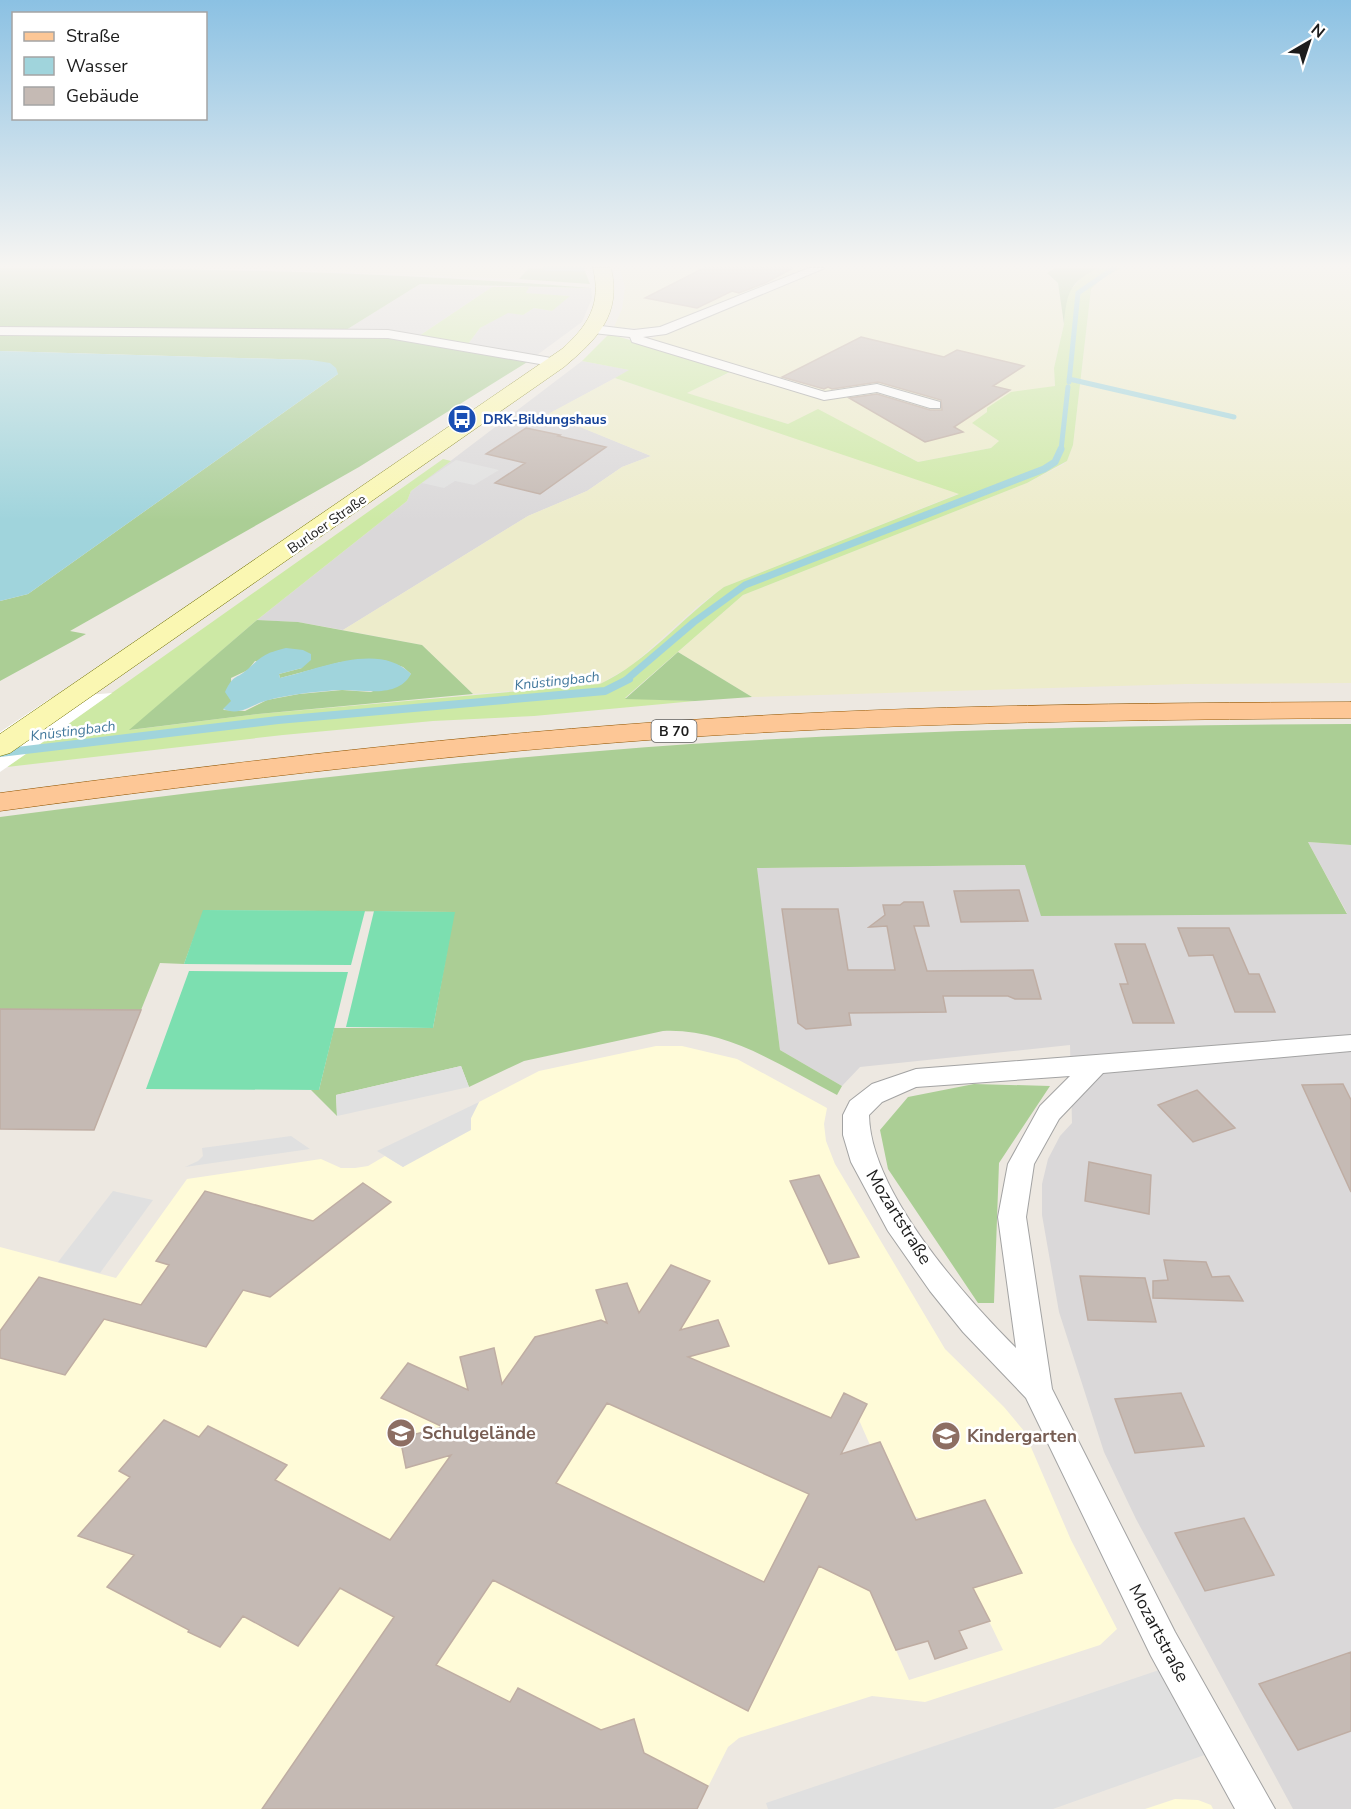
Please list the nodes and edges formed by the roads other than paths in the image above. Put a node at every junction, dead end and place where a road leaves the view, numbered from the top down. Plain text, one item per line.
1 (495, 352) edge
2 (570, 352) edge
3 (681, 352) edge
4 (557, 363) junction
5 (935, 405) dead end
6 (1351, 710) edge
7 (0, 747) edge
8 (0, 802) edge
9 (1351, 1043) edge
10 (1096, 1065) junction
11 (1038, 1389) junction
12 (1256, 1809) edge

1 - 4 street
2 - 4 main road, Burloer Straße
3 - 5 street
4 - 7 main road, Burloer Straße
6 - 8 main road, B 70
9 - 10 street, Mozartstraße
10 - 11 street, Mozartstraße
10 - 11 street, Mozartstraße
11 - 12 street, Mozartstraße

